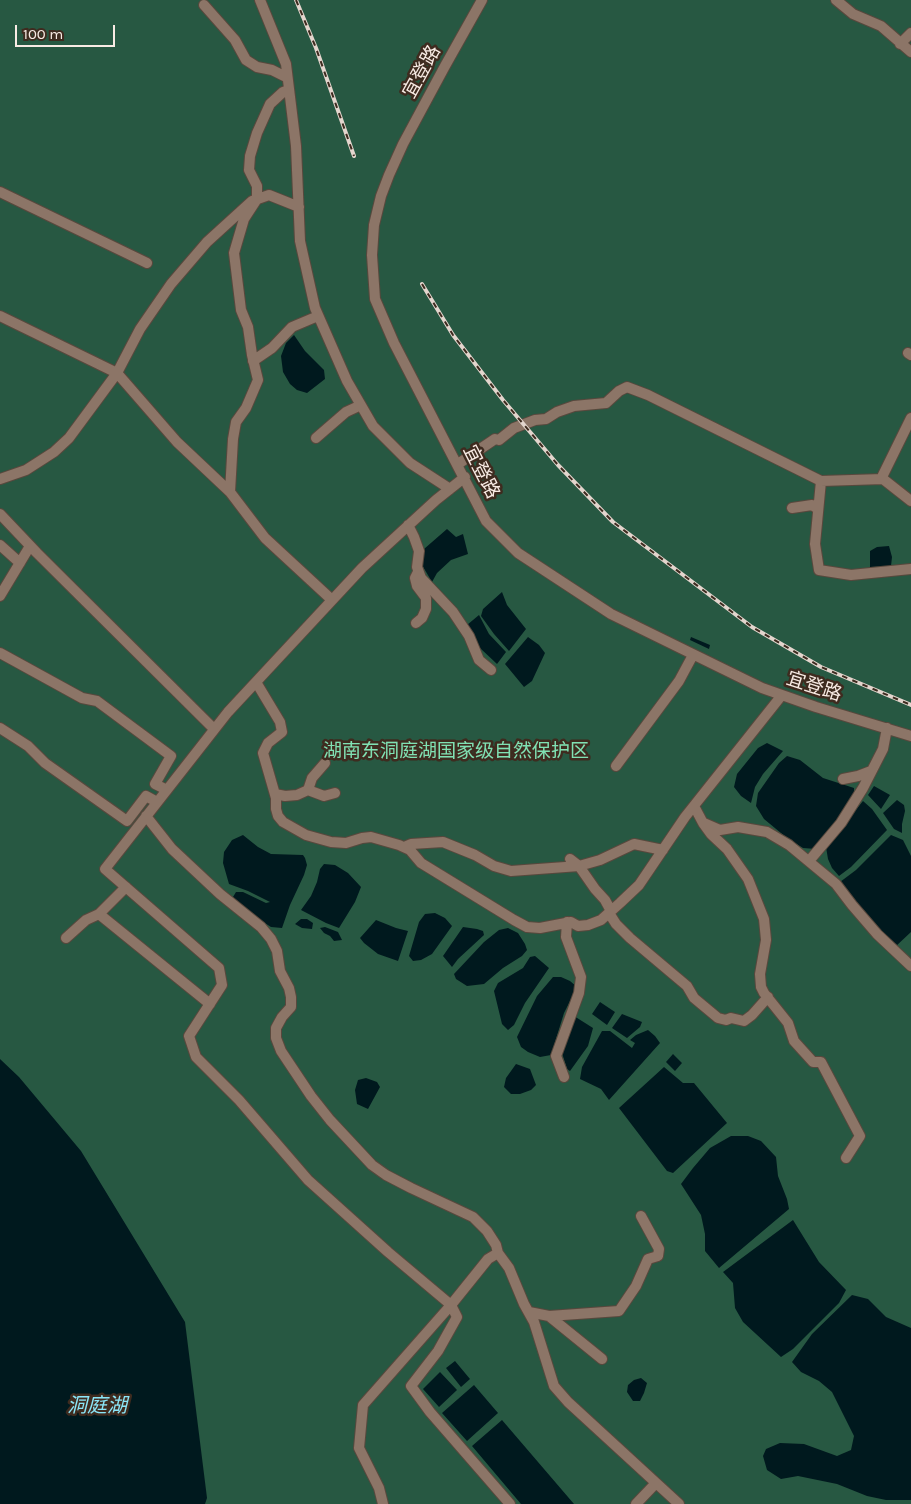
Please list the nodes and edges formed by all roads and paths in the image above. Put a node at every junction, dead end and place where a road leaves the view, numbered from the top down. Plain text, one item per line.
1 (260, 0) edge
2 (482, 0) edge
3 (836, 0) edge
4 (204, 5) dead end
5 (911, 33) edge
6 (900, 44) junction
7 (911, 52) edge
8 (284, 76) dead end
9 (289, 90) junction
10 (0, 192) edge
11 (257, 199) junction
12 (299, 207) junction
13 (147, 263) dead end
14 (0, 316) edge
15 (318, 316) junction
16 (253, 361) junction
17 (117, 373) junction
18 (361, 405) junction
19 (911, 418) edge
20 (316, 438) dead end
21 (458, 464) junction
22 (465, 477) junction
23 (0, 479) edge
24 (881, 480) junction
25 (821, 481) junction
26 (450, 489) junction
27 (230, 492) junction
28 (911, 501) edge
29 (792, 508) dead end
30 (818, 509) junction
31 (0, 514) edge
32 (408, 525) junction
33 (0, 546) edge
34 (30, 546) junction
35 (20, 563) junction
36 (911, 569) edge
37 (419, 572) junction
38 (0, 596) edge
39 (332, 600) junction
40 (416, 623) dead end
41 (0, 654) edge
42 (693, 655) junction
43 (492, 670) dead end
44 (256, 682) junction
45 (782, 695) junction
46 (0, 728) edge
47 (887, 728) junction
48 (214, 730) junction
49 (911, 736) edge
50 (325, 763) dead end
51 (616, 766) dead end
52 (871, 771) junction
53 (843, 779) dead end
54 (155, 784) junction
55 (167, 790) junction
56 (308, 790) junction
57 (335, 793) dead end
58 (276, 794) junction
59 (146, 796) junction
60 (157, 802) junction
61 (694, 806) junction
62 (146, 816) junction
63 (703, 823) junction
64 (404, 847) junction
65 (662, 850) junction
66 (570, 859) dead end
67 (808, 861) junction
68 (579, 866) junction
69 (126, 887) junction
70 (610, 912) junction
71 (99, 914) junction
72 (567, 922) junction
73 (66, 938) dead end
74 (911, 966) edge
75 (768, 997) junction
76 (210, 1004) junction
77 (564, 1078) dead end
78 (846, 1158) dead end
79 (642, 1216) dead end
80 (498, 1252) junction
81 (451, 1304) junction
82 (529, 1312) junction
83 (549, 1316) junction
84 (602, 1360) dead end
85 (656, 1483) junction
86 (383, 1504) edge
87 (510, 1504) edge
88 (636, 1504) edge
89 (679, 1504) edge

1 - 9 street
2 - 21 street, 宜登路
3 - 6 street
4 - 8 street
5 - 6 street
6 - 7 street
9 - 11 street
9 - 12 street
10 - 13 street
11 - 12 street
11 - 16 street
11 - 17 street
12 - 15 street
14 - 17 street
15 - 16 street
15 - 18 street
16 - 27 street
17 - 23 street
17 - 27 street
18 - 20 street
18 - 26 street
19 - 24 street
21 - 22 street, 宜登路
21 - 25 street
22 - 26 street
22 - 42 street, 宜登路
24 - 25 street
24 - 28 street
25 - 30 street
26 - 32 street
27 - 39 street
29 - 30 street
30 - 36 street
31 - 34 street
32 - 37 street
32 - 39 street
33 - 35 street
34 - 35 street
34 - 48 street
35 - 38 street
37 - 40 street
37 - 43 street
39 - 44 street
41 - 54 street
42 - 45 street, 宜登路
42 - 51 street
44 - 48 street
44 - 58 street
45 - 47 street, 宜登路
45 - 61 street
46 - 59 street
47 - 49 street, 宜登路
47 - 52 street
48 - 55 street
50 - 56 street
52 - 53 street
52 - 67 street
54 - 55 street
54 - 59 street
55 - 60 street
56 - 57 street
56 - 58 street
58 - 64 street
59 - 60 street
60 - 62 street
61 - 63 street
61 - 65 street
62 - 69 street
62 - 80 street
63 - 67 street
63 - 75 street
64 - 68 street
64 - 72 street
65 - 68 street
65 - 70 street
66 - 68 street
67 - 74 street
68 - 70 street
69 - 71 street
69 - 76 street
70 - 72 street
70 - 75 street
71 - 73 street
71 - 76 street
72 - 77 street
75 - 78 street
76 - 81 street
79 - 83 street
80 - 81 street
80 - 82 street
81 - 86 street
81 - 87 street
82 - 83 street
82 - 85 street
83 - 84 street
85 - 88 street
85 - 89 street

